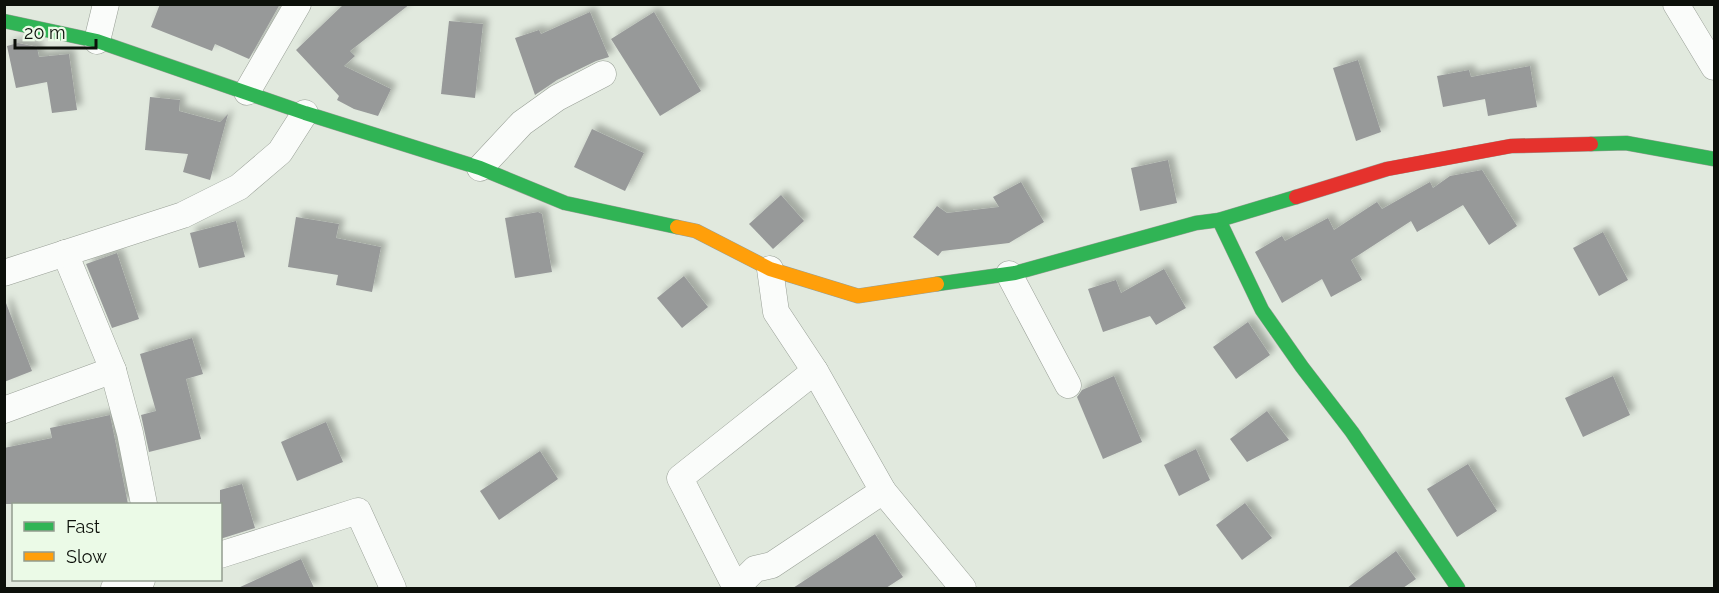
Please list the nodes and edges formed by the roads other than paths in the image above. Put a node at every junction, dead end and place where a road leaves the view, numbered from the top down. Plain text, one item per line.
1 (106, 4) edge
2 (298, 4) edge
3 (1676, 4) edge
4 (4, 21) edge
5 (97, 41) junction
6 (1714, 67) edge
7 (603, 74) dead end
8 (247, 92) junction
9 (305, 114) junction
10 (1714, 159) edge
11 (480, 168) junction
12 (1219, 220) junction
13 (64, 253) junction
14 (770, 269) junction
15 (4, 273) edge
16 (1009, 274) junction
17 (112, 370) junction
18 (815, 371) junction
19 (1068, 385) dead end
20 (4, 410) edge
21 (883, 492) junction
22 (144, 503) edge
23 (222, 554) edge
24 (136, 581) edge
25 (114, 588) edge
26 (393, 588) edge
27 (736, 588) edge
28 (963, 588) edge
29 (1458, 588) edge

1 - 5 street
2 - 8 street
3 - 6 street
4 - 5 street
5 - 8 street
7 - 11 street
8 - 9 street
9 - 11 street
9 - 13 street
10 - 12 street
11 - 14 street
12 - 16 street
12 - 29 street
13 - 15 street
13 - 17 street
14 - 16 street
14 - 18 street
16 - 19 street
17 - 20 street
17 - 22 street
18 - 21 street
18 - 27 street
21 - 27 street
21 - 28 street
23 - 26 street
24 - 25 street

